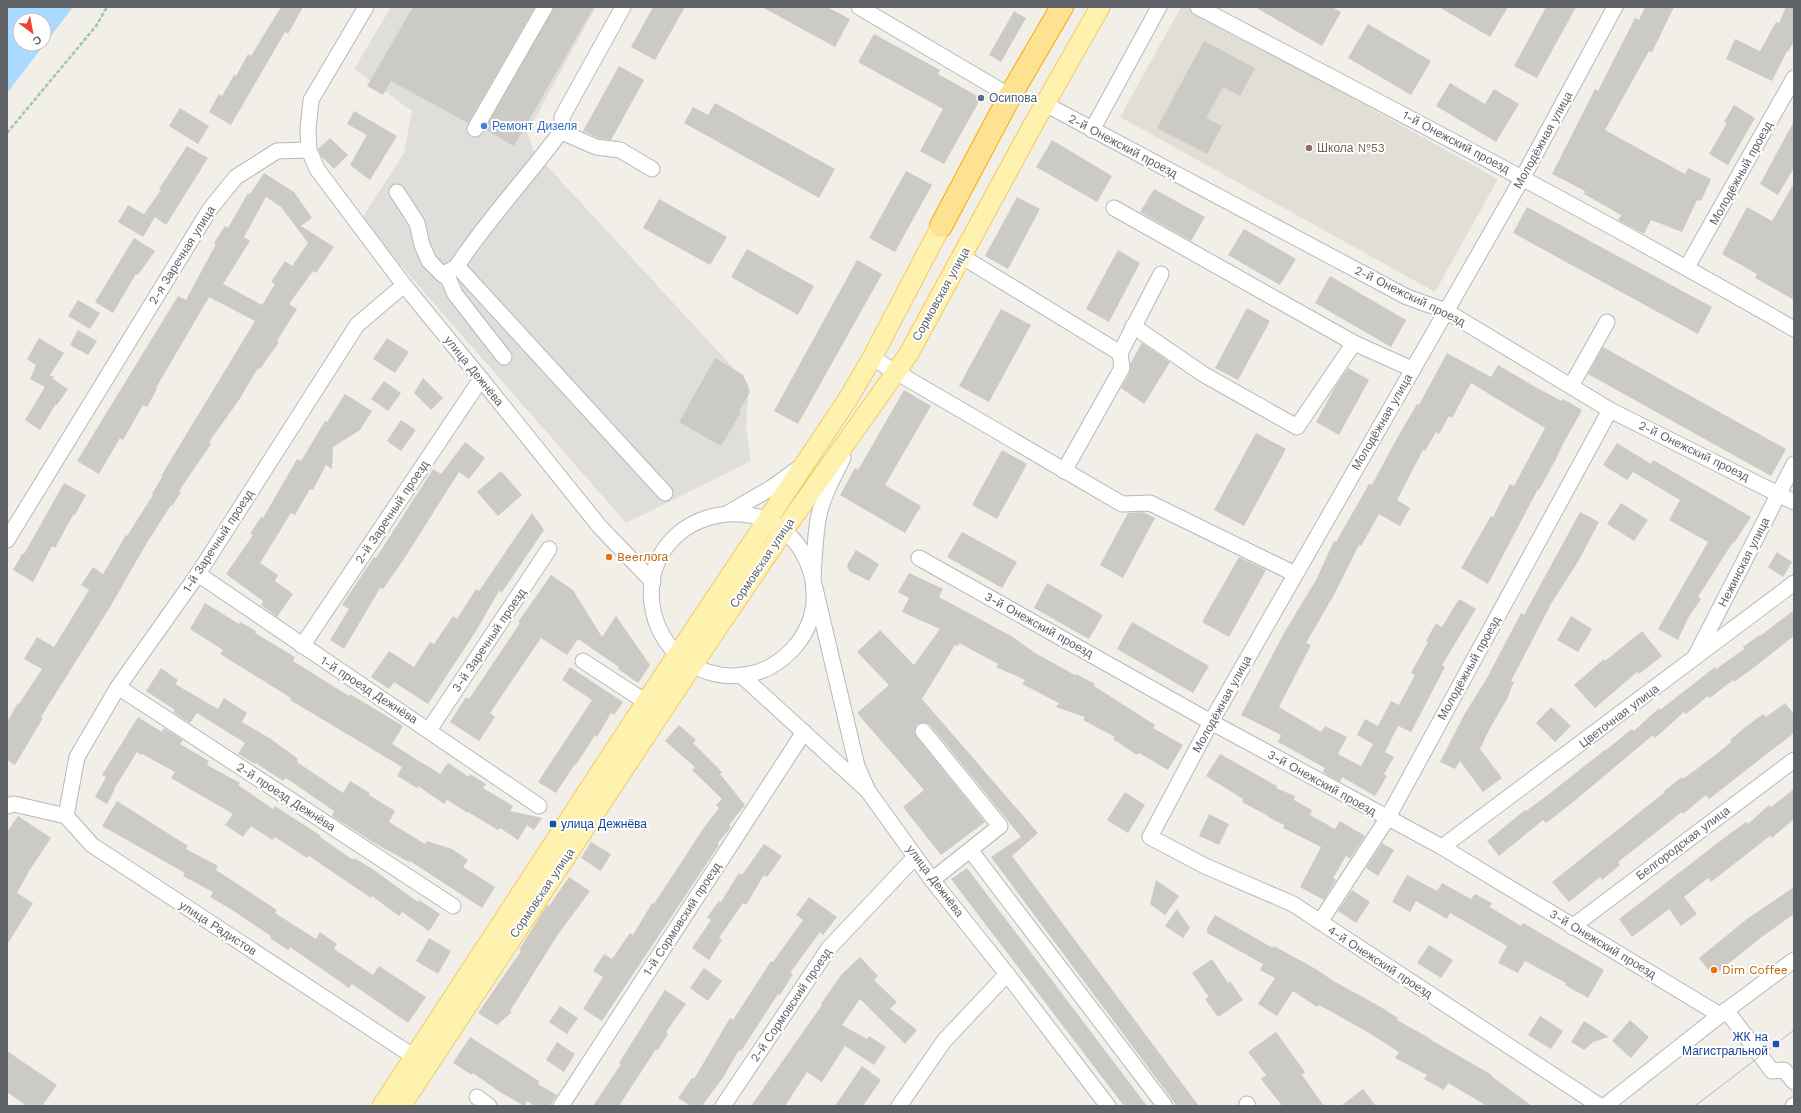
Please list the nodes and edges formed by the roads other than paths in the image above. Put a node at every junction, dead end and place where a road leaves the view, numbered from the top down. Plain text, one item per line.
1 (366, 7) edge
2 (545, 7) edge
3 (623, 7) edge
4 (859, 7) edge
5 (1062, 7) edge
6 (1100, 7) edge
7 (1160, 7) edge
8 (1198, 7) edge
9 (1615, 7) edge
10 (1794, 78) edge
11 (1010, 96) junction
12 (1045, 104) junction
13 (475, 129) dead end
14 (562, 130) junction
15 (1092, 130) junction
16 (309, 150) junction
17 (652, 169) dead end
18 (1523, 177) junction
19 (397, 192) dead end
20 (1114, 208) dead end
21 (941, 226) joint
22 (961, 256) junction
23 (1687, 267) junction
24 (452, 269) junction
25 (1161, 274) dead end
26 (404, 286) junction
27 (1446, 311) junction
28 (1607, 322) dead end
29 (1133, 326) junction
30 (1794, 329) edge
31 (1354, 343) junction
32 (1120, 353) junction
33 (504, 356) dead end
34 (872, 358) junction
35 (1412, 369) junction
36 (895, 372) junction
37 (481, 378) junction
38 (1571, 386) junction
39 (1610, 410) junction
40 (865, 414) junction
41 (806, 463) junction
42 (1794, 464) edge
43 (1064, 471) junction
44 (665, 493) dead end
45 (1779, 494) junction
46 (1794, 502) edge
47 (727, 514) junction
48 (768, 521) junction
49 (784, 530) junction
50 (7, 540) edge
51 (549, 549) dead end
52 (919, 558) dead end
53 (198, 574) junction
54 (1295, 574) junction
55 (813, 580) junction
56 (653, 582) junction
57 (1794, 583) edge
58 (302, 646) junction
59 (1694, 659) junction
60 (685, 660) junction
61 (584, 661) dead end
62 (741, 676) junction
63 (118, 687) junction
64 (646, 702) junction
65 (1211, 722) junction
66 (429, 730) junction
67 (804, 732) junction
68 (922, 732) dead end
69 (1794, 760) edge
70 (868, 791) junction
71 (7, 806) edge
72 (539, 806) dead end
73 (66, 816) junction
74 (1387, 819) junction
75 (1150, 837) joint
76 (1442, 847) junction
77 (971, 851) junction
78 (916, 857) junction
79 (932, 880) junction
80 (453, 906) dead end
81 (1320, 922) junction
82 (1572, 927) junction
83 (1794, 960) edge
84 (1007, 974) junction
85 (1723, 1013) junction
86 (421, 1061) junction
87 (1794, 1082) edge
88 (477, 1097) dead end
89 (1104, 1104) edge
90 (382, 1106) edge
91 (401, 1106) edge
92 (489, 1106) edge
93 (561, 1106) edge
94 (723, 1106) edge
95 (899, 1106) edge
96 (1165, 1106) edge
97 (1600, 1106) edge
98 (1605, 1106) edge

1 - 16 street
2 - 13 street
3 - 14 street
4 - 11 street
5 - 11 highway, Сормовская улица
6 - 12 main road, Сормовская улица
7 - 15 street
8 - 18 street, 1-й Онежский проезд
9 - 18 street, Молодёжная улица
10 - 23 street, Молодёжный проезд
11 - 21 highway, Сормовская улица
12 - 15 street, 2-й Онежский проезд
12 - 22 main road, Сормовская улица
14 - 17 street
14 - 24 street
15 - 27 street, 2-й Онежский проезд
16 - 26 street, улица Дежнёва
16 - 50 street, 2-я Заречная улица
18 - 23 street, 1-й Онежский проезд
18 - 27 street, Молодёжная улица
19 - 24 street
20 - 31 street
21 - 34 main road, Сормовская улица
22 - 32 street
22 - 36 main road, Сормовская улица
23 - 30 street, 1-й Онежский проезд
24 - 33 street
24 - 44 street
25 - 29 street
26 - 37 street, улица Дежнёва
26 - 53 street, 1-й Заречный проезд
27 - 35 street, Молодёжная улица
27 - 38 street, 2-й Онежский проезд
28 - 38 street
29 - 31 street
29 - 32 street
31 - 35 street
32 - 43 street
34 - 36 street
34 - 41 main road, Сормовская улица
35 - 54 street, Молодёжная улица
36 - 40 main road, Сормовская улица
36 - 43 street
37 - 56 street, улица Дежнёва
37 - 58 street, 2-й Заречный проезд
38 - 39 street, 2-й Онежский проезд
39 - 45 street, 2-й Онежский проезд
39 - 74 street, Молодёжный проезд
40 - 49 main road, Сормовская улица
40 - 55 street
41 - 47 street
41 - 48 main road, Сормовская улица
42 - 45 street, Нежинская улица
43 - 54 street
45 - 46 street, 2-й Онежский проезд
45 - 59 street, Нежинская улица
47 - 48 street
47 - 56 street
48 - 49 street
48 - 60 main road, Сормовская улица
49 - 55 street
49 - 60 main road, Сормовская улица
51 - 66 street, 3-й Заречный проезд
52 - 65 street, 3-й Онежский проезд
53 - 58 street, 1-й проезд Дежнёва
53 - 63 street, 1-й Заречный проезд
54 - 65 street, Молодёжная улица
55 - 62 street
55 - 70 street
56 - 60 street
57 - 59 street, Цветочная улица
58 - 66 street, 1-й проезд Дежнёва
59 - 76 street, Цветочная улица
60 - 62 street
60 - 64 main road, Сормовская улица
60 - 86 main road, Сормовская улица
61 - 64 street
62 - 67 street, улица Дежнёва
63 - 73 street, 1-й Заречный проезд
63 - 80 street, 2-й проезд Дежнёва
64 - 86 main road, Сормовская улица
65 - 74 street, 3-й Онежский проезд
65 - 75 street, Молодёжная улица
66 - 72 street, 1-й проезд Дежнёва
67 - 70 street, улица Дежнёва
67 - 93 street, 1-й Сормовский проезд
68 - 77 street
69 - 82 street, Белгородская улица
70 - 78 street, улица Дежнёва
71 - 73 street
73 - 86 street, улица Радистов
74 - 76 street, 3-й Онежский проезд
74 - 81 street, Молодёжный проезд
75 - 81 street, 4-й Онежский проезд
76 - 82 street, 3-й Онежский проезд
77 - 79 street
77 - 96 street
78 - 79 street, улица Дежнёва
78 - 94 street, 2-й Сормовский проезд
79 - 84 street, улица Дежнёва
81 - 97 street, 4-й Онежский проезд
82 - 85 street, 3-й Онежский проезд
83 - 85 street
84 - 89 street, улица Дежнёва
84 - 95 street
85 - 87 street
85 - 98 street
86 - 90 main road, Сормовская улица
86 - 91 main road, Сормовская улица
88 - 92 street

